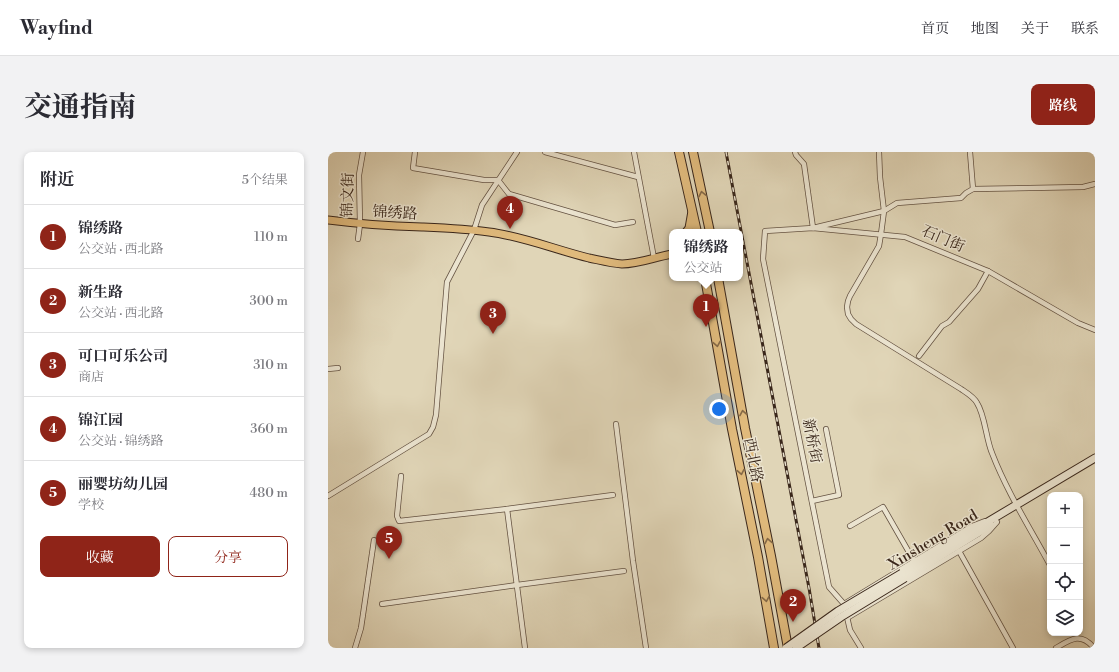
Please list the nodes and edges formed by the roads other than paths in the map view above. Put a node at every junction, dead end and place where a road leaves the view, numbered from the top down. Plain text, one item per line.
1 (364, 152) edge
2 (415, 152) edge
3 (517, 152) edge
4 (545, 152) edge
5 (634, 152) edge
6 (679, 152) edge
7 (693, 152) edge
8 (795, 152) edge
9 (880, 152) edge
10 (970, 152) edge
11 (638, 177) junction
12 (498, 180) junction
13 (1095, 184) edge
14 (973, 189) junction
15 (692, 211) junction
16 (884, 211) junction
17 (328, 220) edge
18 (633, 222) dead end
19 (360, 224) junction
20 (813, 228) junction
21 (688, 229) edge
22 (696, 229) edge
23 (709, 229) edge
24 (474, 230) junction
25 (765, 231) joint
26 (881, 234) junction
27 (358, 239) dead end
28 (669, 254) edge
29 (654, 258) junction
30 (988, 271) junction
31 (706, 281) edge
32 (719, 281) edge
33 (1095, 330) edge
34 (919, 356) dead end
35 (338, 368) dead end
36 (328, 369) edge
37 (616, 424) dead end
38 (826, 429) dead end
39 (1095, 458) edge
40 (1095, 463) edge
41 (401, 476) dead end
42 (328, 495) edge
43 (612, 495) dead end
44 (812, 501) junction
45 (1017, 507) junction
46 (507, 509) junction
47 (996, 520) junction
48 (850, 526) dead end
49 (374, 540) dead end
50 (959, 551) junction
51 (914, 561) junction
52 (1049, 564) edge
53 (624, 571) dead end
54 (903, 576) junction
55 (517, 585) junction
56 (382, 604) dead end
57 (844, 604) junction
58 (847, 618) junction
59 (773, 645) edge
60 (355, 648) edge
61 (525, 648) edge
62 (646, 648) edge
63 (787, 648) edge
64 (796, 648) edge
65 (861, 648) edge
66 (1013, 648) edge
67 (1056, 648) edge
68 (1094, 648) edge

1 - 19 street, 锦文街
2 - 12 street
3 - 12 street
4 - 11 street
5 - 11 street
6 - 15 highway
23 -> 7 highway
8 - 20 street
9 - 16 street
10 - 14 street
11 - 29 street
12 - 18 street
12 - 24 street
13 - 14 street
14 - 16 street
15 - 21 main road
15 - 22 highway
16 - 20 street
16 - 26 street
17 - 19 main road, 锦绣路
19 - 24 main road, 锦绣路
19 - 27 street, 锦文街
20 - 25 street, 石门街
20 - 26 street, 石门街
24 - 29 main road, 锦绣路
24 - 42 street
25 - 44 street, 新桥街
26 - 30 street, 石门街
26 - 45 street
28 - 29 main road, 锦绣路
30 - 33 street, 石门街
30 - 34 street
31 -> 59 highway, 西北路
63 -> 32 highway, 西北路
35 - 36 street
37 - 62 street
38 - 44 street
39 - 45 main road, Xinsheng Road
40 - 45 main road, Xinsheng Road
41 - 46 street
43 - 46 street
44 - 57 street, 新桥街
45 - 47 main road, Xinsheng Road
45 - 52 street
46 - 55 street
47 - 50 street
47 - 51 street
47 - 54 main road, Xinsheng Road
48 - 51 street
49 - 60 street
50 - 58 street
50 - 66 street
51 - 57 street
53 - 55 street
54 - 63 main road, Xinsheng Road, bridge
54 - 64 main road, Xinsheng Road, bridge
55 - 56 street
55 - 61 street
57 - 58 street, 新桥街
58 - 65 street, 新桥街
67 - 68 street

